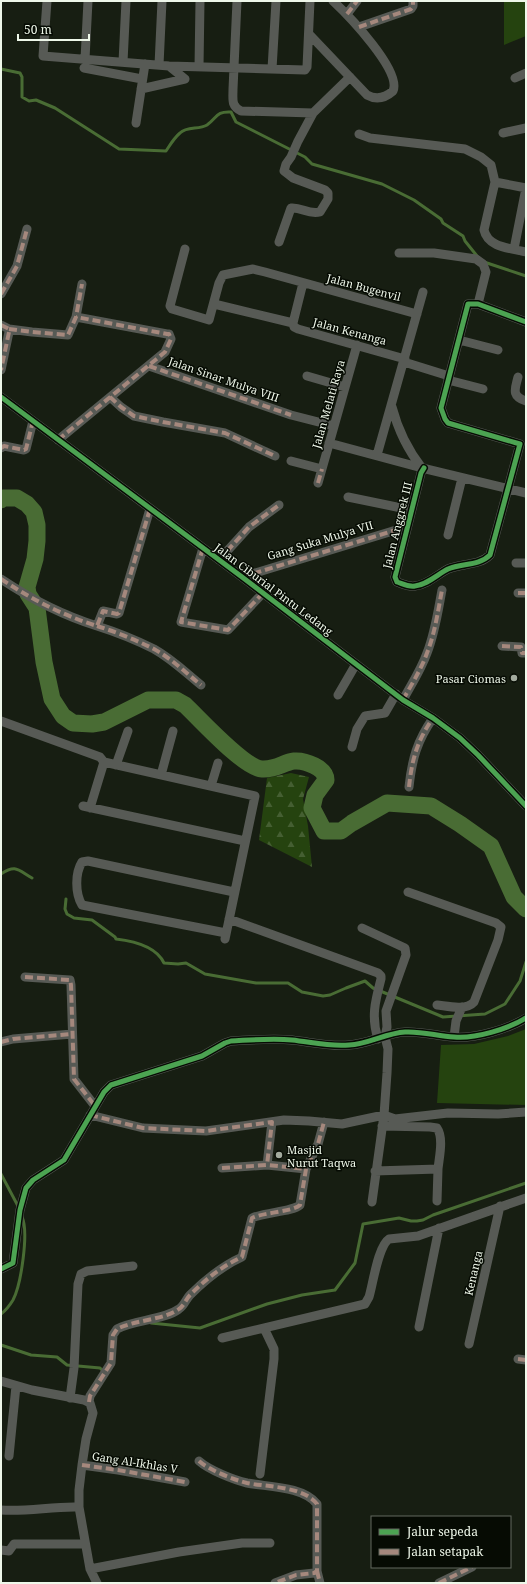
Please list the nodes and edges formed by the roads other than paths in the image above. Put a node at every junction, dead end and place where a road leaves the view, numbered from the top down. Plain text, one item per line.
1 (47, 1) edge
2 (88, 1) edge
3 (126, 1) edge
4 (162, 1) edge
5 (200, 1) edge
6 (237, 1) edge
7 (276, 1) edge
8 (310, 1) edge
9 (333, 1) edge
10 (357, 1) edge
11 (413, 1) edge
12 (347, 14) junction
13 (359, 27) junction
14 (309, 34) junction
15 (123, 62) junction
16 (84, 64) junction
17 (144, 64) junction
18 (159, 65) junction
19 (169, 66) junction
20 (198, 67) junction
21 (233, 68) junction
22 (272, 69) junction
23 (526, 73) edge
24 (350, 77) junction
25 (142, 78) junction
26 (515, 78) dead end
27 (141, 89) junction
28 (313, 113) junction
29 (136, 123) dead end
30 (526, 128) edge
31 (503, 133) dead end
32 (359, 134) dead end
33 (495, 182) junction
34 (526, 188) edge
35 (27, 229) dead end
36 (279, 242) dead end
37 (185, 249) dead end
38 (514, 249) junction
39 (526, 252) edge
40 (398, 253) dead end
41 (304, 283) junction
42 (82, 284) dead end
43 (423, 292) dead end
44 (1, 294) edge
45 (214, 304) junction
46 (478, 304) junction
47 (417, 314) junction
48 (76, 317) junction
49 (523, 321) edge
50 (293, 323) junction
51 (5, 327) edge
52 (459, 340) junction
53 (356, 345) junction
54 (498, 350) dead end
55 (404, 360) junction
56 (149, 366) junction
57 (1, 370) edge
58 (307, 376) dead end
59 (518, 376) dead end
60 (449, 378) junction
61 (345, 387) junction
62 (484, 389) dead end
63 (1, 397) edge
64 (110, 397) junction
65 (526, 401) edge
66 (392, 406) junction
67 (33, 421) junction
68 (334, 426) junction
69 (58, 440) junction
70 (329, 443) junction
71 (1, 448) edge
72 (377, 455) junction
73 (275, 456) dead end
74 (291, 461) dead end
75 (423, 468) junction
76 (322, 469) junction
77 (462, 478) junction
78 (318, 483) dead end
79 (508, 489) junction
80 (526, 493) edge
81 (348, 497) dead end
82 (279, 505) dead end
83 (150, 509) junction
84 (411, 510) junction
85 (406, 527) junction
86 (448, 535) dead end
87 (203, 548) junction
88 (219, 560) junction
89 (526, 563) edge
90 (516, 564) dead end
91 (242, 577) junction
92 (1, 579) edge
93 (442, 590) dead end
94 (263, 593) junction
95 (97, 626) junction
96 (502, 646) dead end
97 (526, 653) edge
98 (356, 664) junction
99 (201, 685) dead end
100 (338, 695) dead end
101 (399, 697) junction
102 (433, 718) junction
103 (1, 721) edge
104 (128, 731) dead end
105 (173, 731) dead end
106 (352, 747) dead end
107 (104, 762) junction
108 (218, 763) dead end
109 (116, 765) junction
110 (161, 775) junction
111 (211, 786) junction
112 (409, 787) dead end
113 (526, 806) edge
114 (245, 841) junction
115 (234, 892) junction
116 (408, 892) dead end
117 (228, 919) junction
118 (362, 928) dead end
119 (25, 977) dead end
120 (436, 1005) dead end
121 (462, 1008) junction
122 (526, 1018) edge
123 (72, 1034) junction
124 (454, 1037) junction
125 (382, 1038) junction
126 (1, 1042) edge
127 (95, 1106) junction
128 (526, 1112) edge
129 (90, 1115) junction
130 (384, 1115) junction
131 (272, 1122) junction
132 (324, 1122) junction
133 (382, 1126) junction
134 (267, 1165) junction
135 (222, 1168) dead end
136 (306, 1169) junction
137 (438, 1169) junction
138 (375, 1171) junction
139 (526, 1198) edge
140 (437, 1201) dead end
141 (372, 1202) dead end
142 (500, 1206) junction
143 (439, 1228) junction
144 (133, 1266) dead end
145 (1, 1269) edge
146 (419, 1327) dead end
147 (264, 1328) junction
148 (222, 1338) dead end
149 (469, 1344) dead end
150 (1, 1381) edge
151 (16, 1386) junction
152 (70, 1398) junction
153 (89, 1402) junction
154 (9, 1456) dead end
155 (199, 1461) dead end
156 (82, 1466) junction
157 (260, 1474) dead end
158 (185, 1482) dead end
159 (79, 1507) junction
160 (1, 1510) edge
161 (270, 1543) dead end
162 (85, 1544) junction
163 (1, 1550) edge
164 (470, 1568) edge
165 (90, 1569) junction
166 (317, 1571) junction
167 (96, 1583) edge
168 (275, 1583) edge
169 (320, 1583) edge
170 (439, 1583) edge

1 - 16 street
2 - 16 street
3 - 15 street
4 - 18 street
5 - 20 street
6 - 21 street
7 - 22 street
8 - 14 street
9 - 12 street
10 - 12 street
11 - 13 street
12 - 13 street
13 - 24 street
14 - 22 street
14 - 24 street
15 - 16 street
15 - 17 street
16 - 25 street
17 - 18 street
17 - 25 street
18 - 19 street
19 - 20 street
19 - 27 street
20 - 21 street
21 - 22 street
21 - 28 street
23 - 26 street
24 - 28 street
25 - 27 street
27 - 29 street
28 - 36 street
30 - 31 street
32 - 33 street
33 - 34 street
33 - 38 street
34 - 38 street
35 - 44 street
37 - 45 street
38 - 39 street
40 - 46 street
41 - 45 street, Jalan Bugenvil
41 - 47 street, Jalan Bugenvil
41 - 50 street
42 - 48 street
43 - 47 street
45 - 50 street, Jalan Kenanga
46 - 49 street
46 - 52 street
47 - 55 street
48 - 51 street
48 - 56 street, Jalan Sinar Mulya VIII
50 - 53 street, Jalan Kenanga
51 - 57 street
52 - 54 street
52 - 60 street
53 - 55 street, Jalan Kenanga
53 - 61 street, Jalan Melati Raya
55 - 60 street, Jalan Kenanga
55 - 66 street
56 - 64 street, Jalan Sinar Mulya VIII
56 - 68 street, Jalan Sinar Mulya VIII
58 - 61 street
59 - 65 street
60 - 62 street, Jalan Kenanga
60 - 79 street
61 - 68 street, Jalan Melati Raya
63 - 67 street, Jalan Ciburial Pintu Ledang
64 - 69 street, Jalan Sinar Mulya VIII
64 - 73 street
66 - 72 street
66 - 75 street
67 - 69 street, Jalan Ciburial Pintu Ledang
67 - 71 street
68 - 70 street, Jalan Melati Raya
69 - 83 street, Jalan Ciburial Pintu Ledang
70 - 72 street
70 - 76 street, Jalan Melati Raya
72 - 75 street
74 - 76 street
75 - 77 street
75 - 84 street, Jalan Anggrek III
76 - 78 street, Jalan Melati Raya
77 - 79 street
77 - 86 street
79 - 80 street
79 - 85 street, Jalan Anggrek III
81 - 84 street
82 - 88 street
83 - 87 street, Jalan Ciburial Pintu Ledang
83 - 95 street
84 - 85 street, Jalan Anggrek III
85 - 91 street, Gang Suka Mulya VII
87 - 88 street, Jalan Ciburial Pintu Ledang
87 - 94 street
88 - 91 street, Jalan Ciburial Pintu Ledang
89 - 90 street
91 - 94 street, Jalan Ciburial Pintu Ledang
92 - 95 street
93 - 101 street
94 - 98 street, Jalan Ciburial Pintu Ledang
95 - 99 street
96 - 97 street
98 - 100 street
98 - 101 street, Jalan Ciburial Pintu Ledang
101 - 102 street, Jalan Ciburial Pintu Ledang
101 - 106 street
102 - 112 street
102 - 113 street, Jalan Ciburial Pintu Ledang
103 - 107 street
104 - 109 street
105 - 110 street
107 - 109 street
107 - 114 street
108 - 111 street
109 - 110 street
110 - 111 street
111 - 114 street
114 - 115 street
115 - 117 street
115 - 117 street
116 - 121 street
117 - 125 street
118 - 125 street
119 - 123 street
120 - 121 street
121 - 124 street
122 - 124 street
123 - 126 street
123 - 127 street
124 - 125 street
125 - 127 street
125 - 130 street
127 - 129 street
128 - 130 street
129 - 131 street
129 - 145 street
130 - 132 street
130 - 133 street
131 - 132 street
131 - 134 street
132 - 136 street
133 - 137 street
133 - 138 street
134 - 135 street
134 - 136 street
136 - 153 street
137 - 138 street
137 - 140 street
138 - 141 street
139 - 142 street
142 - 143 street
142 - 149 street, Kenanga
143 - 146 street
143 - 147 street
144 - 152 street
147 - 148 street
147 - 157 street
150 - 151 street
151 - 152 street
151 - 154 street
152 - 153 street
153 - 156 street
155 - 166 street
156 - 158 street, Gang Al-Ikhlas V
156 - 159 street
159 - 160 street
159 - 162 street
161 - 165 street
162 - 163 street
162 - 165 street
164 - 170 street
165 - 167 street
166 - 168 street
166 - 169 street

